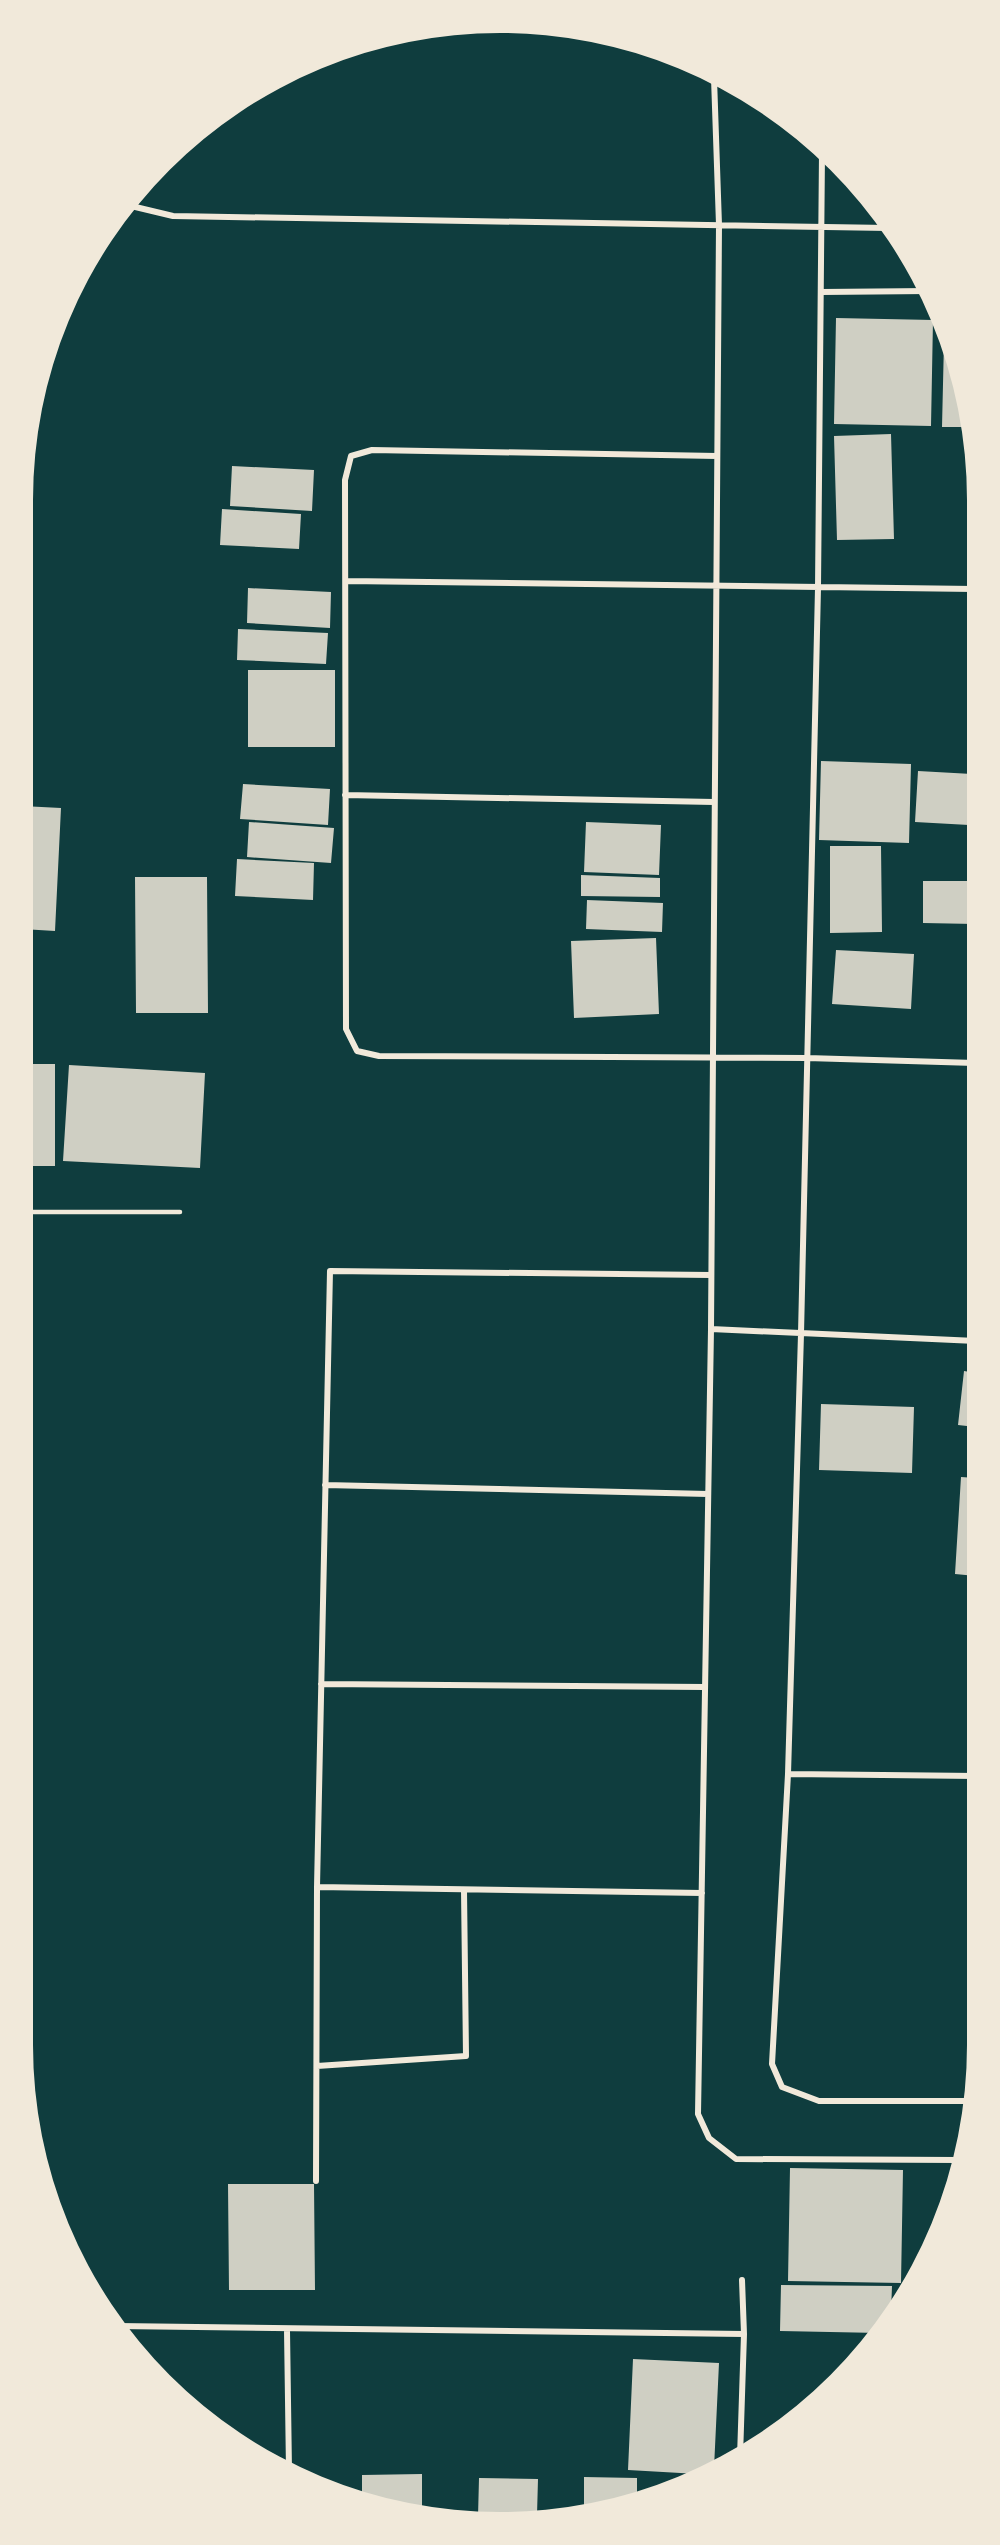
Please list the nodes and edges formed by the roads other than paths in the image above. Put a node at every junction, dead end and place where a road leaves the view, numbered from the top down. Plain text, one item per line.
1 (714, 85) edge
2 (822, 162) edge
3 (137, 207) edge
4 (719, 225) junction
5 (822, 228) junction
6 (879, 228) edge
7 (918, 291) edge
8 (821, 292) junction
9 (717, 456) junction
10 (346, 581) junction
11 (716, 586) junction
12 (818, 588) junction
13 (967, 589) edge
14 (345, 795) junction
15 (714, 802) junction
16 (712, 1057) junction
17 (807, 1058) junction
18 (967, 1063) edge
19 (33, 1212) edge
20 (180, 1212) dead end
21 (711, 1275) junction
22 (711, 1329) junction
23 (801, 1334) junction
24 (967, 1341) edge
25 (325, 1485) junction
26 (708, 1494) junction
27 (321, 1684) junction
28 (705, 1687) junction
29 (788, 1774) junction
30 (967, 1776) edge
31 (317, 1887) junction
32 (464, 1890) junction
33 (702, 1893) junction
34 (317, 2066) junction
35 (964, 2101) edge
36 (952, 2160) edge
37 (316, 2181) dead end
38 (742, 2280) dead end
39 (128, 2326) edge
40 (287, 2330) junction
41 (744, 2334) junction
42 (740, 2444) edge
43 (289, 2462) edge

1 - 4 street
2 - 5 street
3 - 4 street
4 - 5 street
4 - 9 street
5 - 6 street
5 - 8 street
7 - 8 street
8 - 12 street
9 - 10 street
9 - 11 street
10 - 11 street
10 - 14 street
11 - 12 street
11 - 15 street
12 - 13 street
12 - 17 street
14 - 15 street
14 - 16 street
15 - 16 street
16 - 17 street
16 - 21 street
17 - 18 street
17 - 23 street
19 - 20 lane
21 - 22 street
21 - 25 street
22 - 23 street
22 - 26 street
23 - 24 street
23 - 29 street
25 - 26 street
25 - 27 street
26 - 28 street
27 - 28 street
27 - 31 street
28 - 33 street
29 - 30 street
29 - 35 street
31 - 32 street
31 - 34 street
32 - 33 street
32 - 34 street
33 - 36 street
34 - 37 street
38 - 41 street
39 - 40 street
40 - 41 street
40 - 43 street
41 - 42 street

